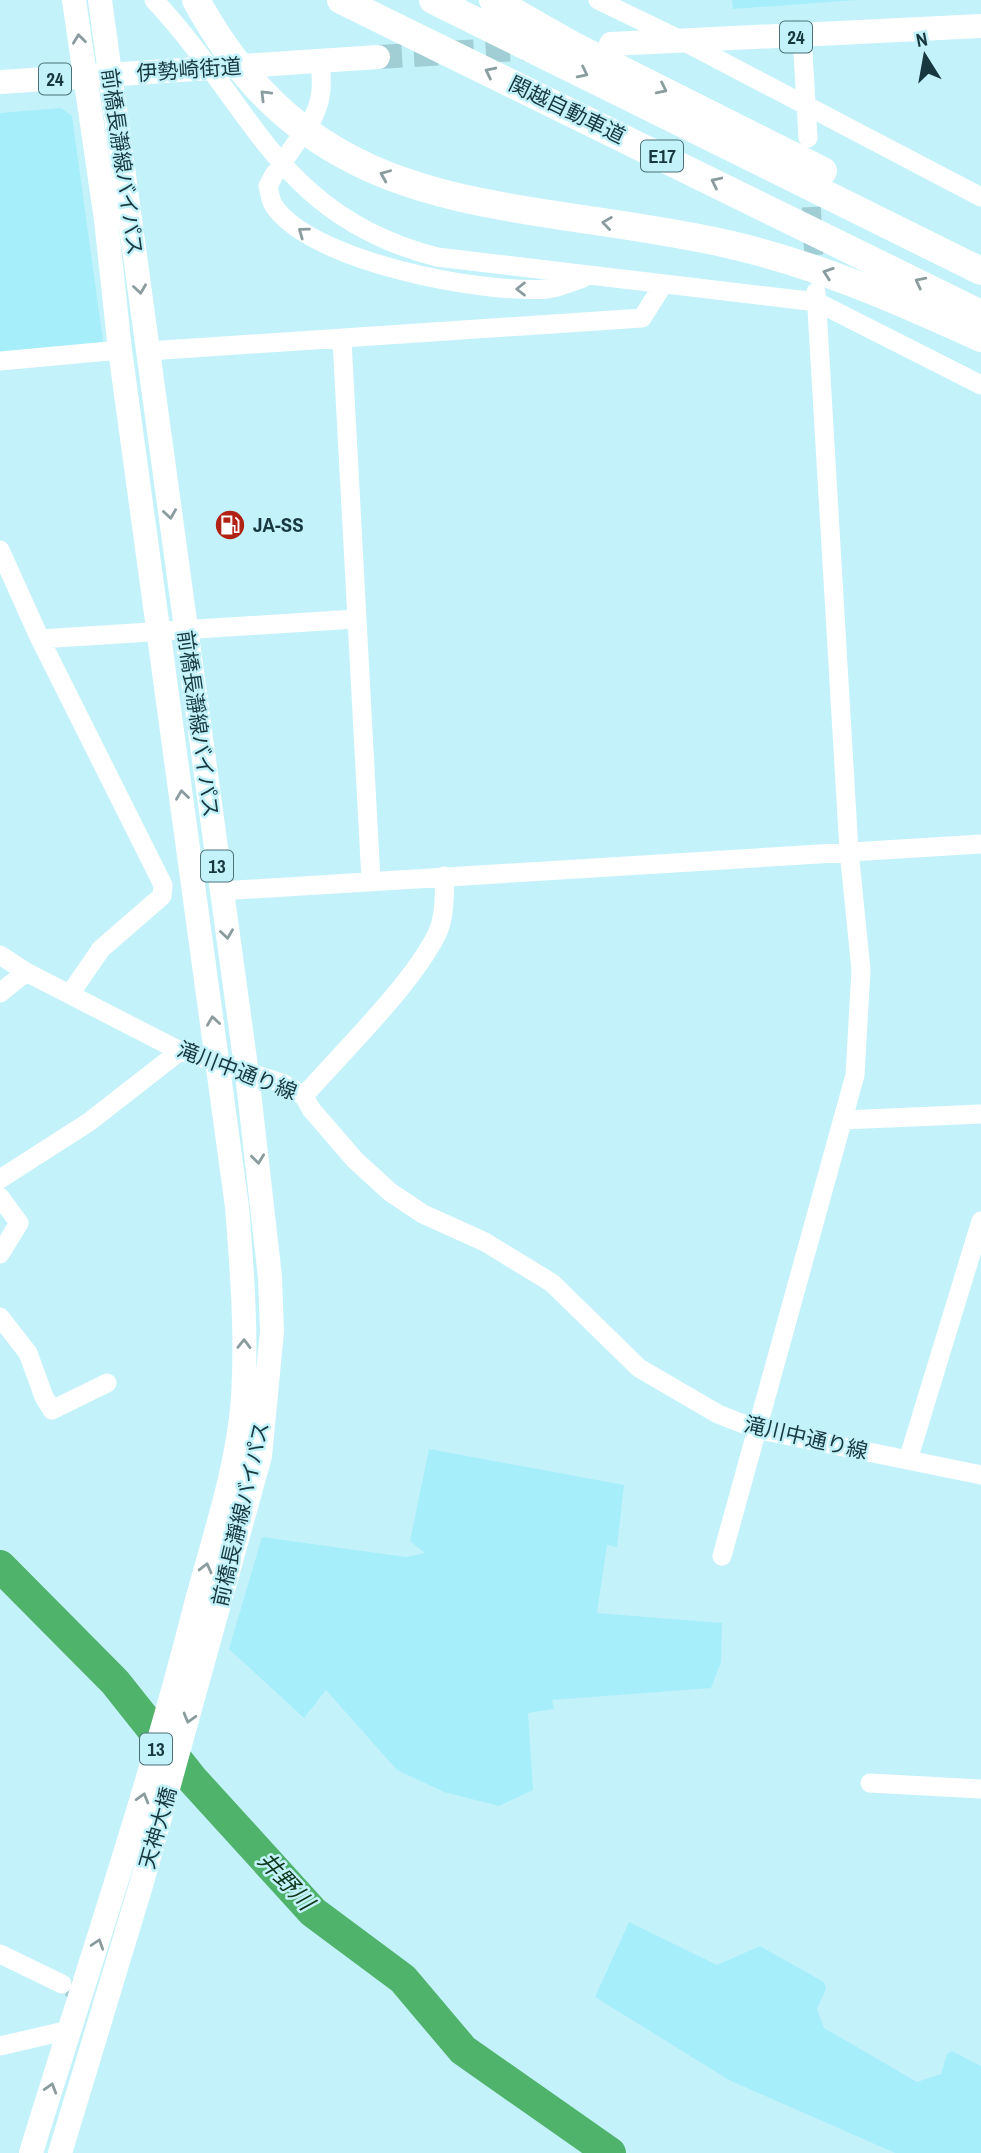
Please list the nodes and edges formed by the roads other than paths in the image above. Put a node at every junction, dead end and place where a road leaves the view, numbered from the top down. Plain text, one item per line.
1 (74, 0) edge
2 (100, 0) edge
3 (154, 0) edge
4 (196, 0) edge
5 (341, 0) edge
6 (433, 0) edge
7 (493, 0) edge
8 (598, 0) edge
9 (981, 26) edge
10 (802, 36) junction
11 (683, 41) junction
12 (611, 44) dead end
13 (378, 57) tunnel mouth
14 (320, 62) junction
15 (110, 75) junction
16 (84, 78) junction
17 (0, 82) edge
18 (804, 106) junction
19 (808, 138) dead end
20 (294, 149) junction
21 (981, 197) edge
22 (902, 230) junction
23 (981, 271) edge
24 (587, 277) junction
25 (663, 285) junction
26 (816, 297) junction
27 (981, 314) edge
28 (981, 338) edge
29 (342, 340) junction
30 (120, 351) junction
31 (148, 351) junction
32 (0, 361) edge
33 (981, 385) edge
34 (0, 550) edge
35 (355, 619) junction
36 (186, 631) junction
37 (160, 632) junction
38 (40, 639) junction
39 (981, 844) edge
40 (849, 851) junction
41 (444, 876) junction
42 (371, 880) junction
43 (221, 891) junction
44 (0, 955) edge
45 (26, 972) junction
46 (0, 993) edge
47 (70, 994) junction
48 (180, 1051) junction
49 (219, 1063) junction
50 (247, 1074) junction
51 (304, 1096) junction
52 (843, 1120) junction
53 (980, 1120) edge
54 (0, 1179) edge
55 (0, 1197) edge
56 (981, 1221) edge
57 (0, 1254) edge
58 (0, 1317) edge
59 (107, 1383) dead end
60 (756, 1429) junction
61 (908, 1460) junction
62 (981, 1475) edge
63 (722, 1556) dead end
64 (189, 1634) joint
65 (207, 1652) joint
66 (870, 1783) dead end
67 (981, 1789) edge
68 (0, 1954) edge
69 (62, 1984) tunnel mouth
70 (69, 2031) junction
71 (0, 2046) edge
72 (31, 2153) edge
73 (60, 2153) edge

16 -> 1 main road, 前橋長瀞線バイパス / 13
2 - 15 main road, 前橋長瀞線バイパス / 13
3 - 20 street
20 -> 4 highway
27 -> 5 highway, 関越自動車道 / E17
6 -> 22 highway, 関越自動車道 / E17
7 -> 22 highway
8 - 11 street
9 - 10 main road, 24
10 - 11 main road, 24
10 - 18 street
11 - 12 main road, 24
11 - 18 street
13 - 14 main road, 伊勢崎街道 / 24
14 - 15 main road, 伊勢崎街道 / 24
14 - 20 street
15 - 16 main road, 伊勢崎街道 / 24
15 -> 31 main road, 前橋長瀞線バイパス / 13
16 - 17 main road, 伊勢崎街道 / 24
16 - 30 main road, 前橋長瀞線バイパス / 13
18 - 19 street
18 - 21 street
20 - 24 street
24 -> 20 street
28 -> 20 highway
22 - 23 highway, 関越自動車道 / E17
24 - 25 street
25 - 26 street
25 - 29 street
26 - 33 street
26 - 40 street
29 - 31 street
29 - 35 street
30 - 32 street
30 - 37 main road, 前橋長瀞線バイパス / 13
31 -> 36 main road, 前橋長瀞線バイパス / 13
34 - 38 street
35 - 36 street
35 - 42 street
36 - 37 street
36 - 43 main road, 前橋長瀞線バイパス / 13
37 - 38 street
49 -> 37 main road, 前橋長瀞線バイパス / 13
38 - 47 street
39 - 40 street
40 - 41 street
40 - 52 street
41 - 42 street
41 - 51 street
42 - 43 street
43 -> 50 main road, 前橋長瀞線バイパス / 13
44 - 45 street, 滝川中通り線
45 - 46 street
45 - 47 street, 滝川中通り線
47 - 48 street, 滝川中通り線
48 - 49 street, 滝川中通り線
48 - 54 street
49 - 50 street, 滝川中通り線
64 -> 49 main road, 前橋長瀞線バイパス / 13
50 - 51 street, 滝川中通り線
50 -> 65 main road, 前橋長瀞線バイパス / 13
51 - 60 street, 滝川中通り線
52 - 53 street
52 - 60 street
55 - 57 street
56 - 61 street
58 - 59 street
60 - 61 street, 滝川中通り線
60 - 63 street
61 - 62 street, 滝川中通り線
70 -> 64 main road, 天神大橋 / 13
65 -> 73 main road, 天神大橋 / 13
66 - 67 street
68 - 69 street
70 - 71 street
72 -> 70 main road, 13

